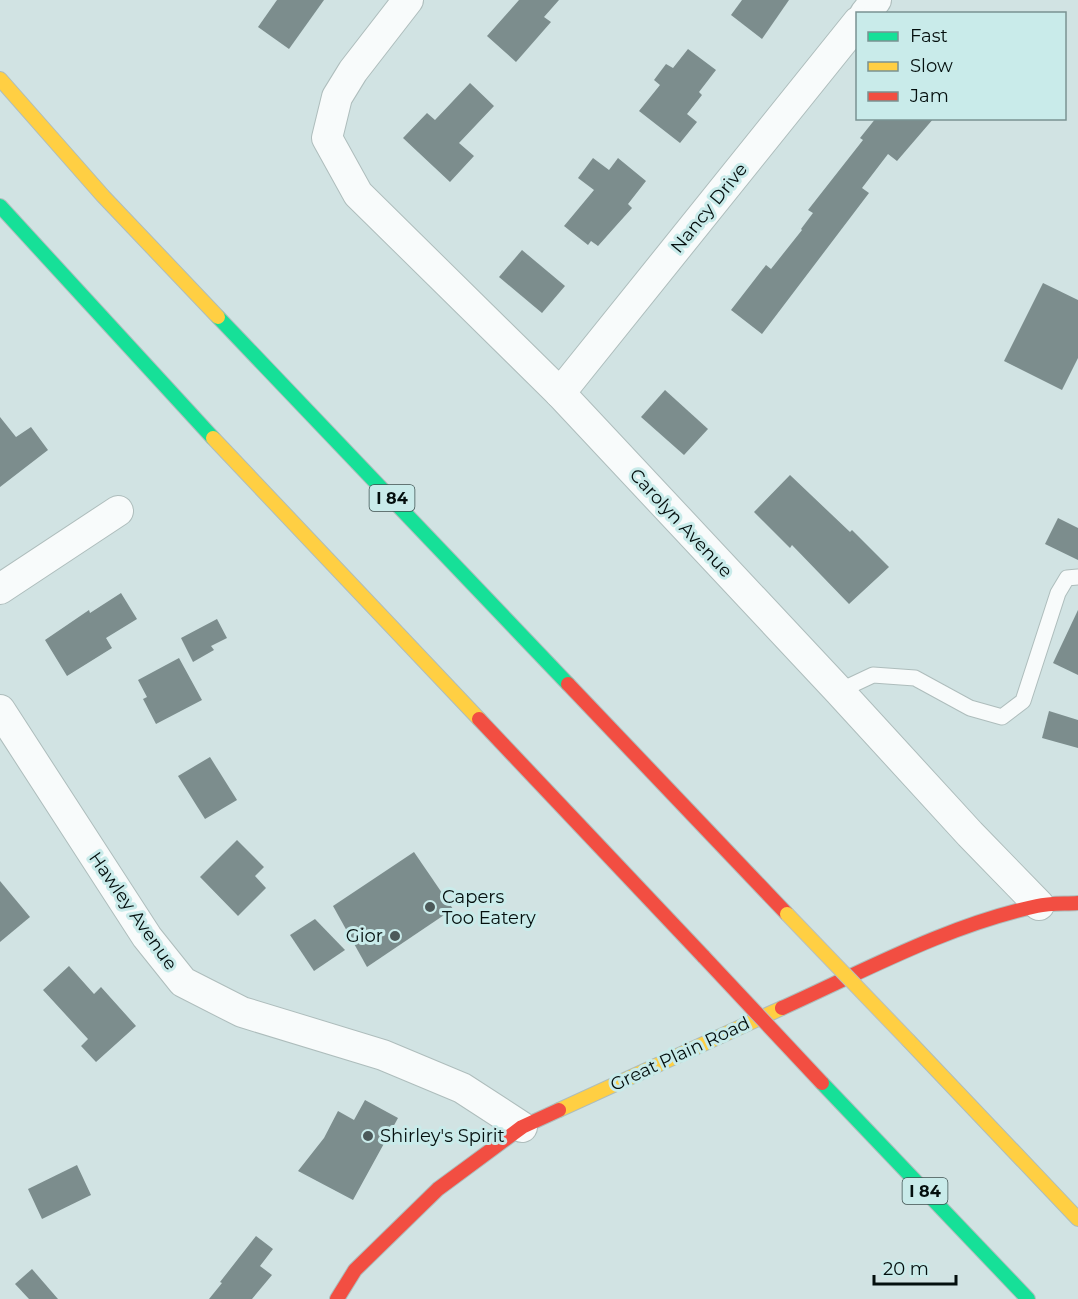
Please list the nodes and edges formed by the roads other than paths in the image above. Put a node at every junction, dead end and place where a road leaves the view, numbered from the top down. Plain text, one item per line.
1 (408, 0) edge
2 (876, 0) edge
3 (867, 12) edge
4 (856, 24) edge
5 (0, 79) edge
6 (0, 206) edge
7 (560, 393) junction
8 (118, 511) dead end
9 (1078, 577) edge
10 (0, 589) edge
11 (839, 692) junction
12 (0, 710) edge
13 (1078, 903) edge
14 (1039, 906) junction
15 (522, 1127) junction
16 (1078, 1219) edge
17 (337, 1299) edge
18 (1028, 1299) edge

1 - 7 street, Carolyn Avenue
2 - 3 street
4 - 7 street, Nancy Drive
5 - 16 main road, I 84, bridge
6 - 18 main road, I 84, bridge
7 - 11 street, Carolyn Avenue
8 - 10 street
9 - 11 lane
11 - 14 street, Carolyn Avenue
12 - 15 street, Hawley Avenue
13 - 14 main road, Great Plain Road
14 - 15 main road, Great Plain Road
15 - 17 main road, Great Plain Road

